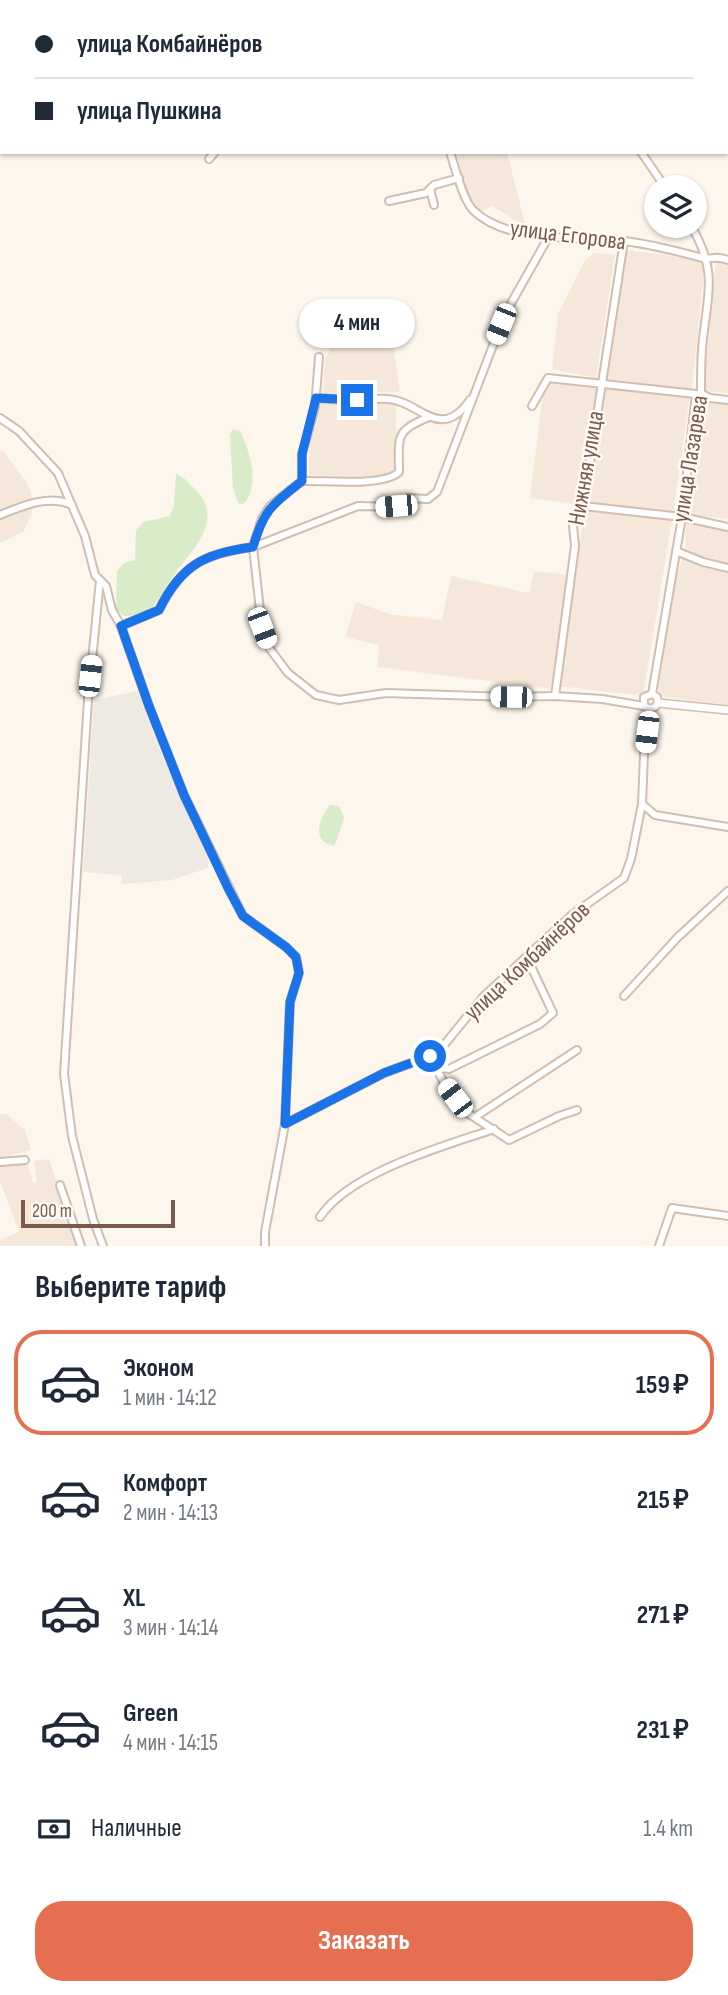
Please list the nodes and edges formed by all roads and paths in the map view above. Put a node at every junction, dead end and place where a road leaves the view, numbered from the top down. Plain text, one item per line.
1 (213, 154) edge
2 (451, 154) edge
3 (642, 154) edge
4 (209, 159) dead end
5 (657, 175) edge
6 (459, 178) junction
7 (430, 189) junction
8 (389, 201) dead end
9 (435, 205) dead end
10 (549, 236) junction
11 (699, 238) edge
12 (624, 241) junction
13 (707, 259) junction
14 (728, 260) edge
15 (320, 357) dead end
16 (601, 383) junction
17 (477, 391) junction
18 (699, 394) junction
19 (316, 398) junction
20 (728, 400) edge
21 (532, 406) dead end
22 (429, 417) junction
23 (0, 418) edge
24 (302, 481) junction
25 (73, 506) junction
26 (583, 506) junction
27 (0, 515) edge
28 (682, 517) junction
29 (728, 527) edge
30 (253, 547) junction
31 (676, 551) junction
32 (728, 568) edge
33 (100, 580) junction
34 (121, 626) junction
35 (652, 694) junction
36 (555, 696) junction
37 (658, 703) junction
38 (647, 708) junction
39 (728, 710) edge
40 (642, 804) junction
41 (728, 827) edge
42 (728, 891) edge
43 (527, 958) junction
44 (624, 996) dead end
45 (577, 1050) dead end
46 (430, 1056) junction
47 (434, 1066) junction
48 (577, 1110) dead end
49 (475, 1117) junction
50 (285, 1124) junction
51 (494, 1129) junction
52 (25, 1160) dead end
53 (0, 1162) edge
54 (60, 1185) dead end
55 (728, 1216) edge
56 (320, 1217) dead end
57 (81, 1246) edge
58 (103, 1246) edge
59 (265, 1246) edge
60 (659, 1246) edge

1 - 4 street
2 - 6 street, улица Егорова
3 - 5 street
6 - 7 street
6 - 10 street, улица Егорова
7 - 8 street
7 - 9 street
10 - 12 street, улица Егорова
10 - 17 street
11 - 13 street, улица Лазарева
12 - 13 street, улица Егорова
12 - 16 street, Нижняя улица
13 - 14 street, улица Егорова
13 - 18 street, улица Лазарева
15 - 19 street
16 - 18 street
16 - 21 street
16 - 26 street, Нижняя улица
17 - 22 street
17 - 30 street
18 - 20 street
18 - 28 street, улица Лазарева
19 - 22 street
19 - 24 street
22 - 24 street
23 - 25 street
24 - 30 street
25 - 27 street
25 - 33 street
26 - 28 street
26 - 36 street, Нижняя улица
28 - 29 street
28 - 31 street, улица Лазарева
30 - 34 street
30 - 36 street
31 - 32 street
31 - 35 street, улица Лазарева
33 - 34 street
33 - 58 street
34 - 50 street
35 - 37 street
35 - 38 street
36 - 38 street
37 - 38 street
37 - 39 street
38 - 40 street
40 - 41 street
40 - 43 street, улица Комбайнёров
42 - 44 street
43 - 46 street, улица Комбайнёров
43 - 47 street
45 - 49 street
46 - 47 street
46 - 50 street, улица Комбайнёров
47 - 49 street
48 - 51 street
49 - 51 street
50 - 59 street
51 - 56 street
52 - 53 street
54 - 57 street
55 - 60 street

